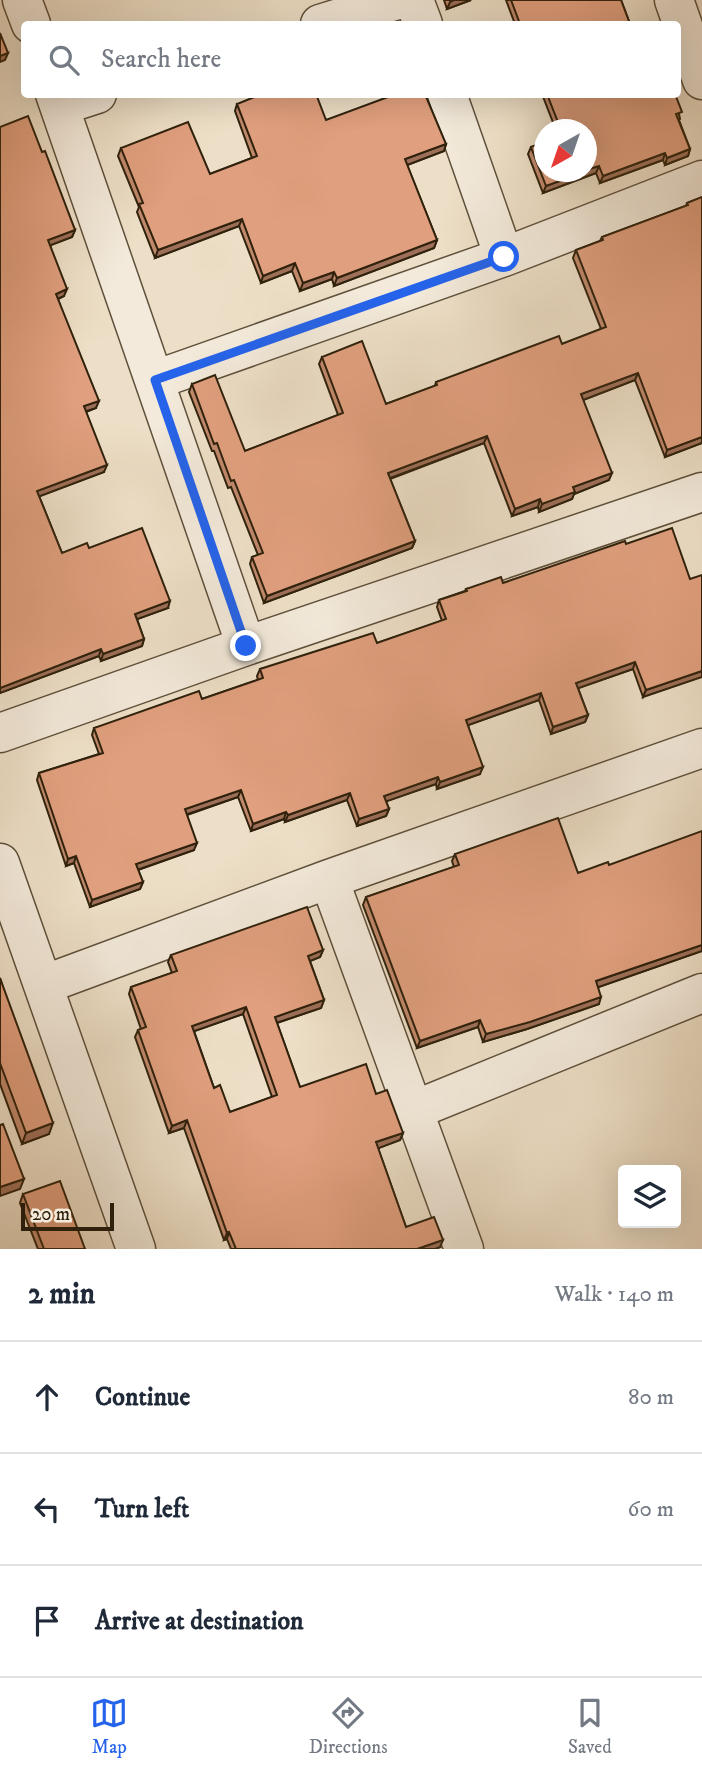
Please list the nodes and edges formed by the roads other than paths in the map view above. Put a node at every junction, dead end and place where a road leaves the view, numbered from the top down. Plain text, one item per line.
1 (22, 0) edge
2 (397, 0) edge
3 (414, 0) edge
4 (674, 0) edge
5 (30, 21) edge
6 (330, 21) edge
7 (422, 21) edge
8 (702, 80) edge
9 (448, 98) edge
10 (57, 100) edge
11 (702, 180) edge
12 (504, 257) junction
13 (155, 380) junction
14 (702, 492) edge
15 (246, 646) junction
16 (0, 733) edge
17 (702, 748) edge
18 (0, 863) edge
19 (328, 878) junction
20 (43, 985) junction
21 (702, 993) edge
22 (412, 1111) junction
23 (136, 1249) edge
24 (464, 1249) edge

1 - 5 street
2 - 6 street
3 - 7 street
4 - 8 street
9 - 12 street
10 - 13 street
11 - 12 street
12 - 13 street
13 - 15 street
14 - 15 street
15 - 16 street
17 - 19 street
18 - 20 street
19 - 20 street
19 - 22 street
20 - 23 street
21 - 22 street
22 - 24 street

